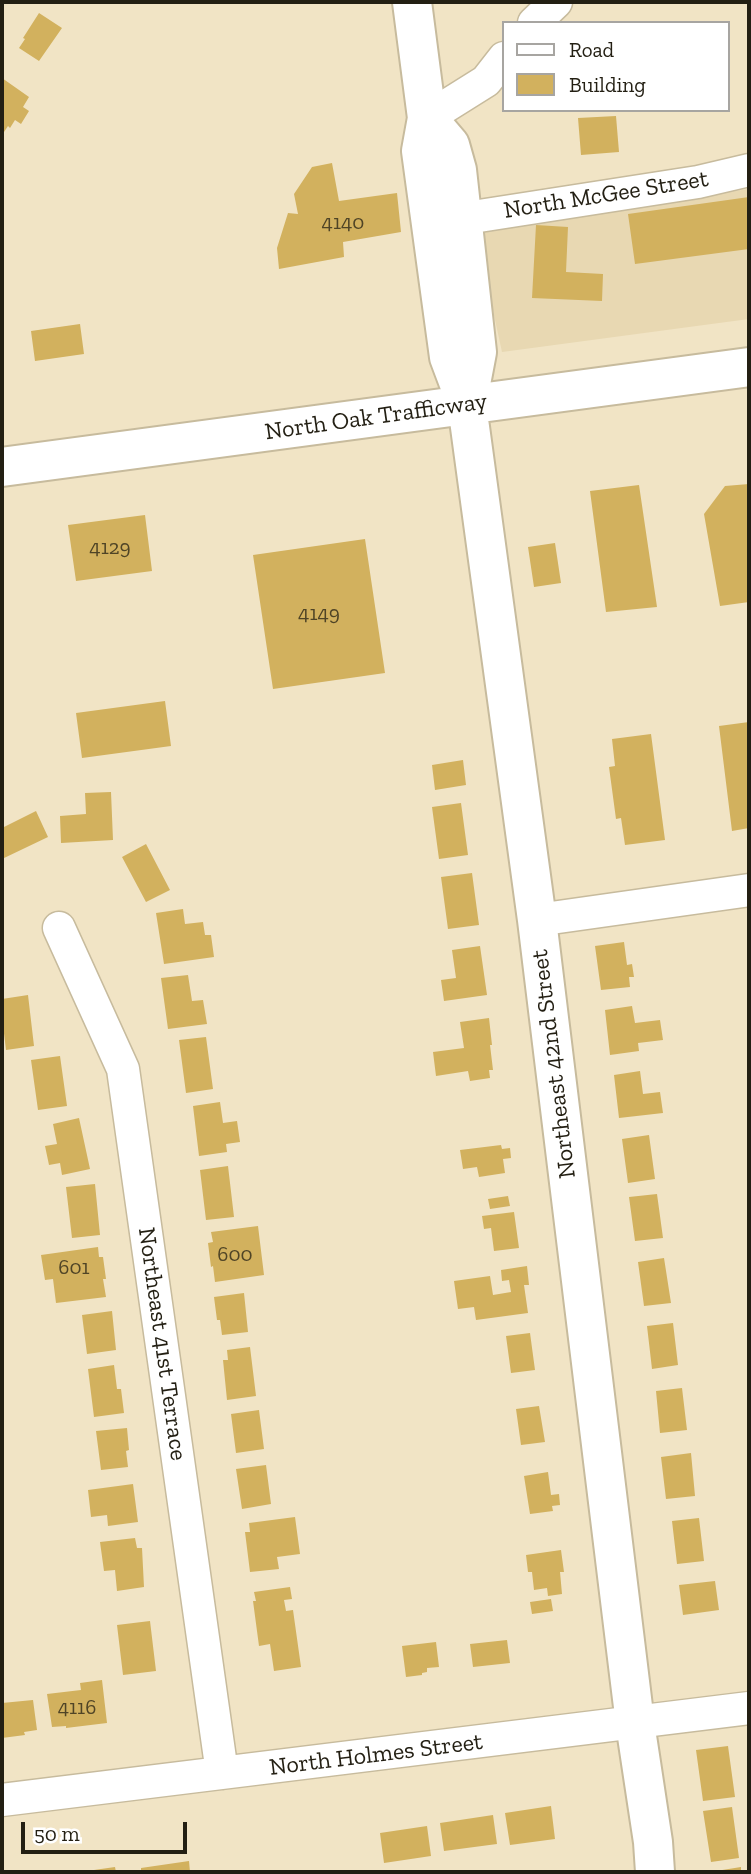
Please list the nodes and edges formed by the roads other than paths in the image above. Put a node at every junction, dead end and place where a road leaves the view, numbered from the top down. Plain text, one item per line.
1 (412, 2) edge
2 (556, 2) edge
3 (536, 21) edge
4 (503, 59) edge
5 (427, 118) junction
6 (749, 170) edge
7 (462, 216) junction
8 (749, 367) edge
9 (467, 405) junction
10 (2, 467) edge
11 (749, 890) edge
12 (537, 920) junction
13 (58, 928) dead end
14 (749, 1708) edge
15 (635, 1723) junction
16 (222, 1773) junction
17 (2, 1800) edge
18 (655, 1872) edge

1 - 5 main road
2 - 3 street
4 - 5 street
5 - 7 main road
5 - 9 main road
6 - 7 street, North McGee Street
7 - 9 main road
8 - 9 main road, North Oak Trafficway
9 - 10 main road, North Oak Trafficway
9 - 12 main road, Northeast 42nd Street
11 - 12 street
12 - 15 main road, Northeast 42nd Street
13 - 16 street, Northeast 41st Terrace
14 - 15 street, North Holmes Street
15 - 16 street, North Holmes Street
15 - 18 main road, Northeast 42nd Street
16 - 17 street, North Holmes Street

